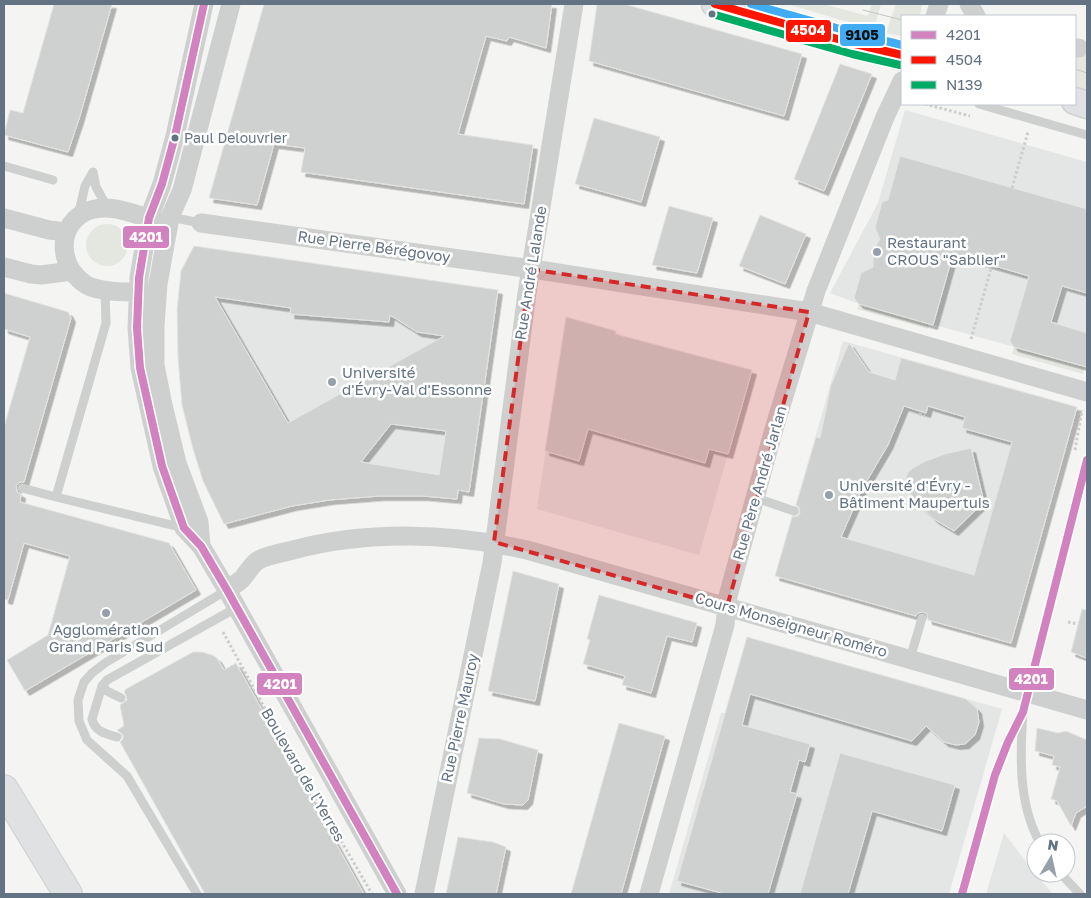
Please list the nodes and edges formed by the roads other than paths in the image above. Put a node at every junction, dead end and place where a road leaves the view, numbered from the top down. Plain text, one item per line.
1 (204, 4) edge
2 (231, 4) edge
3 (574, 4) edge
4 (715, 4) edge
5 (969, 4) edge
6 (975, 15) edge
7 (901, 55) edge
8 (901, 83) edge
9 (982, 105) edge
10 (1087, 135) edge
11 (4, 166) edge
12 (53, 180) dead end
13 (107, 208) junction
14 (170, 217) junction
15 (4, 218) edge
16 (149, 218) junction
17 (201, 223) joint
18 (72, 225) junction
19 (4, 266) edge
20 (539, 270) junction
21 (72, 271) junction
22 (146, 283) junction
23 (105, 290) junction
24 (809, 312) junction
25 (1085, 400) edge
26 (1087, 460) edge
27 (22, 488) dead end
28 (56, 497) junction
29 (756, 498) junction
30 (794, 511) dead end
31 (184, 528) junction
32 (494, 542) junction
33 (200, 546) junction
34 (227, 590) junction
35 (236, 608) junction
36 (726, 616) junction
37 (922, 618) dead end
38 (910, 659) junction
39 (102, 686) junction
40 (1028, 693) junction
41 (122, 698) dead end
42 (1087, 710) edge
43 (1023, 712) junction
44 (117, 737) dead end
45 (4, 789) edge
46 (4, 818) edge
47 (1036, 833) edge
48 (1070, 883) edge
49 (66, 894) edge
50 (197, 894) edge
51 (397, 894) edge
52 (424, 894) edge
53 (648, 894) edge
54 (962, 894) edge
55 (1080, 894) edge

1 - 16 street, Boulevard de l'Yerres
2 - 14 street, Boulevard de l'Yerres
3 - 20 street, Rue André Lalande
4 - 7 main road
5 - 6 street
8 - 24 street, Rue Père André Jarlan
9 - 10 lane
11 - 12 lane
13 - 16 street
13 - 18 street
13 - 18 lane
14 - 17 lane
14 - 22 street, Boulevard de l'Yerres
15 - 18 street
16 - 22 street, Boulevard de l'Yerres
17 - 20 street, Rue Pierre Bérégovoy
18 - 21 street
19 - 21 street
20 - 24 street, Rue Pierre Bérégovoy
20 - 32 street, Rue André Lalande
21 - 23 street
22 - 23 street
22 - 31 street, Boulevard de l'Yerres
22 - 33 street, Boulevard de l'Yerres
23 - 28 lane
24 - 25 street, Rue Pierre Bérégovoy
24 - 29 street, Rue Père André Jarlan
26 - 40 lane
27 - 28 lane
28 - 31 lane
29 - 30 lane
29 - 36 street, Rue Père André Jarlan
31 - 33 street, Boulevard de l'Yerres
32 - 34 street, Cours Monseigneur Roméro
32 - 36 street, Cours Monseigneur Roméro
32 - 52 street, Rue Pierre Mauroy
33 - 34 street, Boulevard de l'Yerres
34 - 35 street, Boulevard de l'Yerres
34 - 50 lane
35 - 39 lane
35 - 51 street, Boulevard de l'Yerres
36 - 38 street, Cours Monseigneur Roméro
36 - 53 street, Rue Père André Jarlan
37 - 38 lane
38 - 40 street, Cours Monseigneur Roméro
39 - 41 lane
39 - 44 lane
40 - 42 street, Cours Monseigneur Roméro
40 - 43 lane
43 - 47 lane
43 - 54 lane
45 - 49 highway
46 - 49 highway
48 - 55 lane

